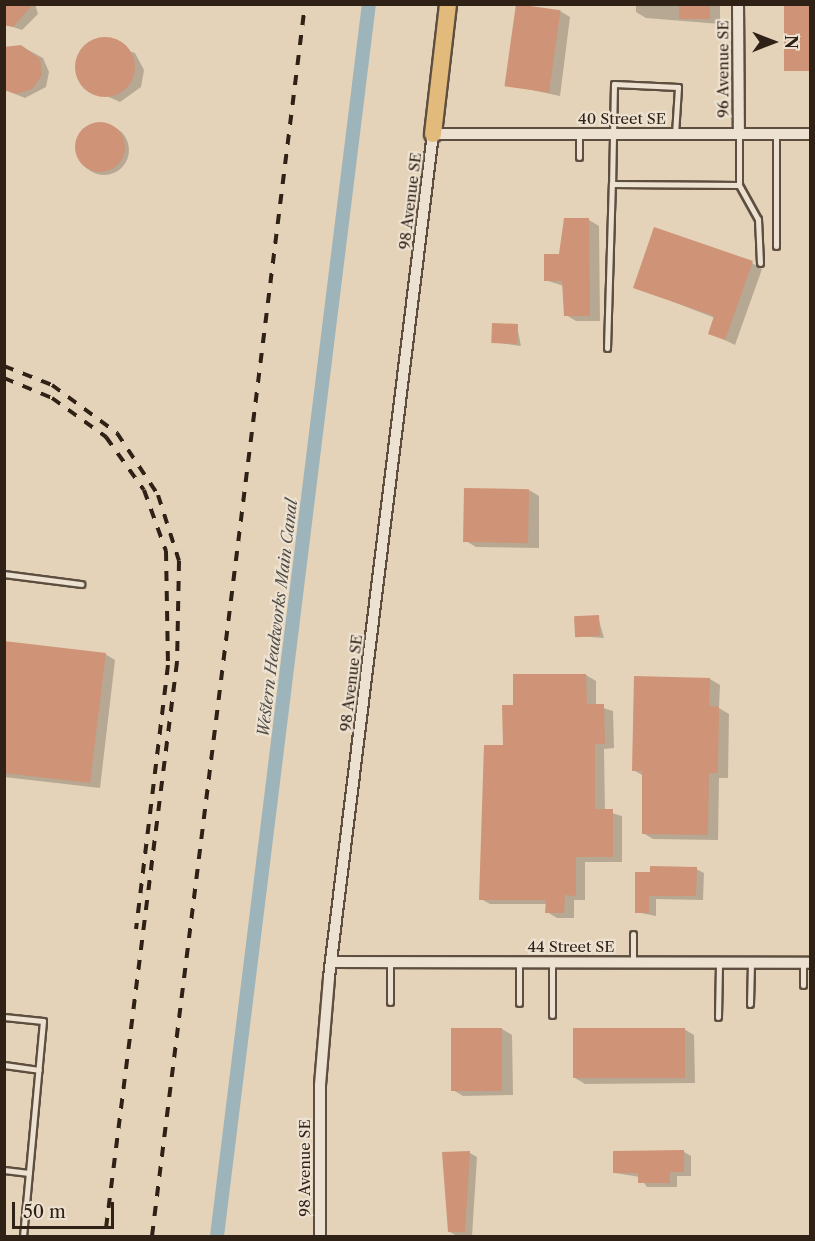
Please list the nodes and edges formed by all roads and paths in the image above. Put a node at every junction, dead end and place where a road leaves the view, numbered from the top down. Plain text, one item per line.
1 (448, 4) edge
2 (738, 4) edge
3 (433, 134) junction
4 (579, 134) junction
5 (611, 134) junction
6 (675, 134) junction
7 (739, 134) junction
8 (776, 134) junction
9 (810, 134) edge
10 (579, 157) dead end
11 (612, 184) junction
12 (740, 185) junction
13 (776, 246) dead end
14 (760, 263) dead end
15 (607, 348) dead end
16 (4, 574) edge
17 (81, 584) dead end
18 (633, 934) dead end
19 (332, 962) junction
20 (390, 962) junction
21 (519, 962) junction
22 (552, 962) junction
23 (633, 963) junction
24 (719, 963) junction
25 (751, 963) junction
26 (807, 963) edge
27 (803, 985) dead end
28 (390, 1002) dead end
29 (519, 1003) dead end
30 (750, 1004) dead end
31 (552, 1015) dead end
32 (4, 1017) edge
33 (718, 1017) dead end
34 (4, 1065) edge
35 (39, 1070) junction
36 (4, 1170) edge
37 (29, 1173) junction
38 (23, 1236) edge
39 (320, 1236) edge

1 - 3 main road
2 - 7 street, 96 Avenue SE
3 - 4 street, 40 Street SE
3 - 19 street, 98 Avenue SE
4 - 5 street, 40 Street SE
4 - 10 lane
5 - 6 street, 40 Street SE
5 - 6 lane
5 - 11 lane
6 - 7 street, 40 Street SE
7 - 8 street, 40 Street SE
7 - 12 lane
8 - 9 street, 40 Street SE
8 - 13 lane
11 - 12 lane
11 - 15 lane
12 - 14 lane
16 - 17 lane
18 - 23 lane
19 - 20 street, 44 Street SE
19 - 39 street, 98 Avenue SE
20 - 21 street, 44 Street SE
20 - 28 lane
21 - 22 street, 44 Street SE
21 - 29 lane
22 - 23 street, 44 Street SE
22 - 31 lane
23 - 24 street, 44 Street SE
24 - 25 street, 44 Street SE
24 - 33 lane
25 - 26 street, 44 Street SE
25 - 30 lane
26 - 27 lane
32 - 35 lane
34 - 35 lane
35 - 37 lane
36 - 37 lane
37 - 38 lane

